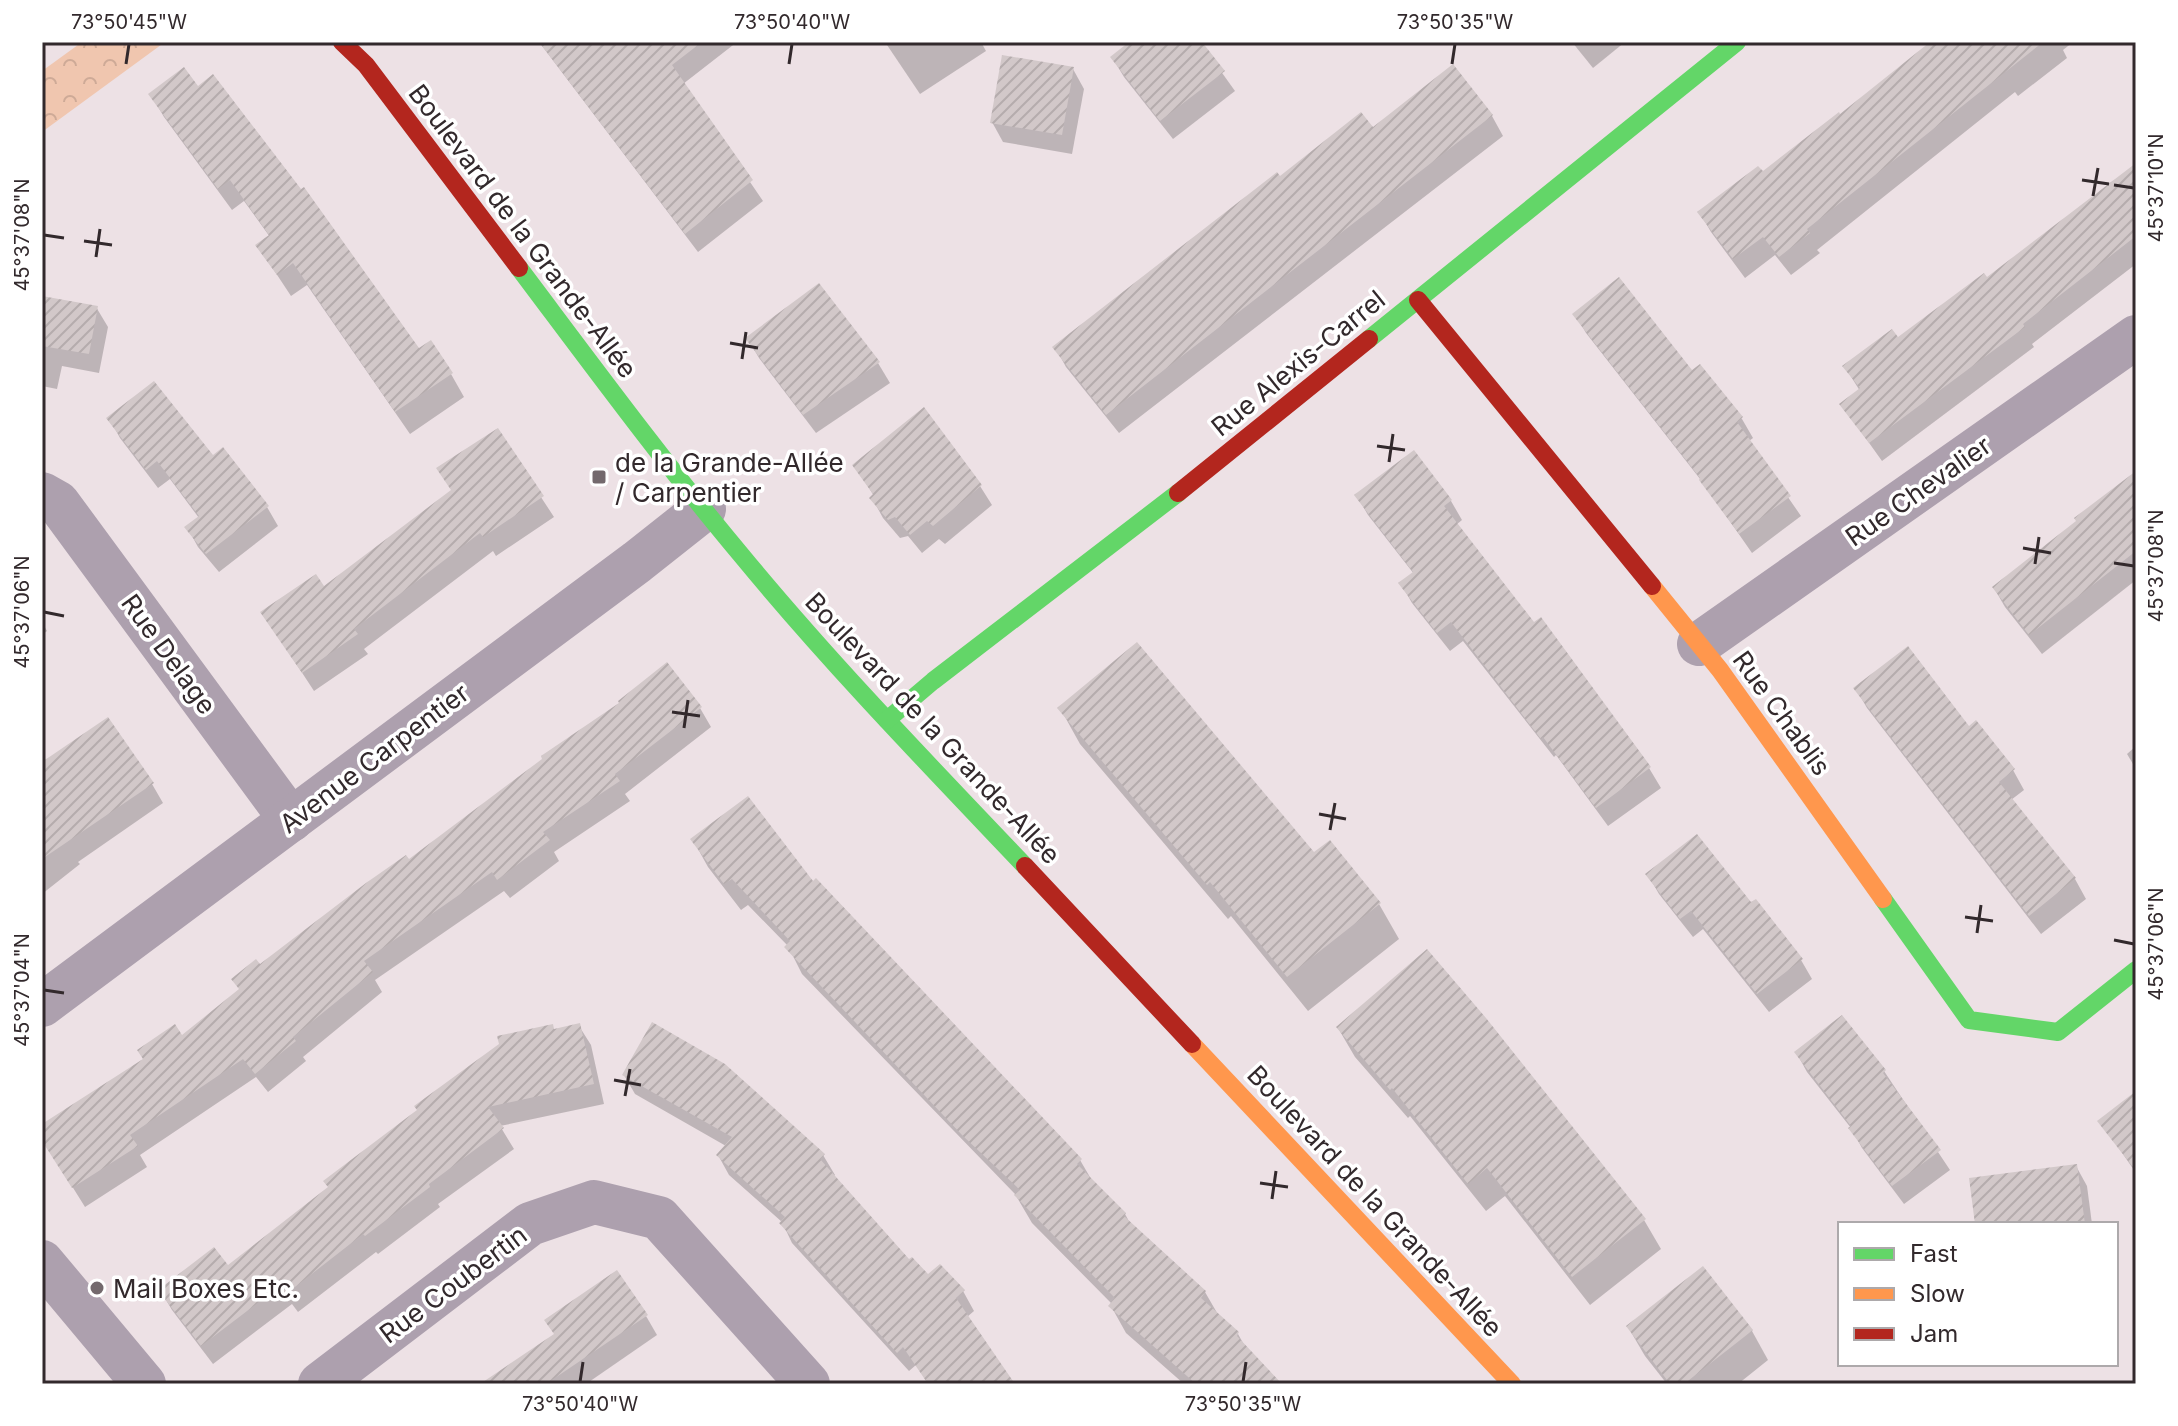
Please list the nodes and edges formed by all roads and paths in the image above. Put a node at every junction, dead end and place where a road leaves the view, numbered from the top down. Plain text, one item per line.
1 (342, 42) edge
2 (354, 42) edge
3 (1737, 42) edge
4 (366, 65) junction
5 (1418, 300) junction
6 (2136, 337) edge
7 (42, 494) edge
8 (704, 509) junction
9 (1699, 644) junction
10 (887, 720) junction
11 (291, 820) junction
12 (2136, 970) edge
13 (42, 1005) edge
14 (42, 1262) edge
15 (144, 1384) edge
16 (320, 1384) edge
17 (808, 1384) edge
18 (1512, 1384) edge

1 - 4 street, Boulevard de la Grande-Allée
2 - 4 street, Boulevard de la Grande-Allée
3 - 5 street, Rue Alexis-Carrel
4 - 8 street, Boulevard de la Grande-Allée
5 - 9 street, Rue Chablis
5 - 10 street, Rue Alexis-Carrel
6 - 9 street, Rue Chevalier
7 - 11 street, Rue Delage
8 - 10 street, Boulevard de la Grande-Allée
8 - 11 street, Avenue Carpentier
9 - 12 street, Rue Chablis
10 - 18 street, Boulevard de la Grande-Allée
11 - 13 street, Avenue Carpentier
14 - 15 street
16 - 17 street, Rue Coubertin

